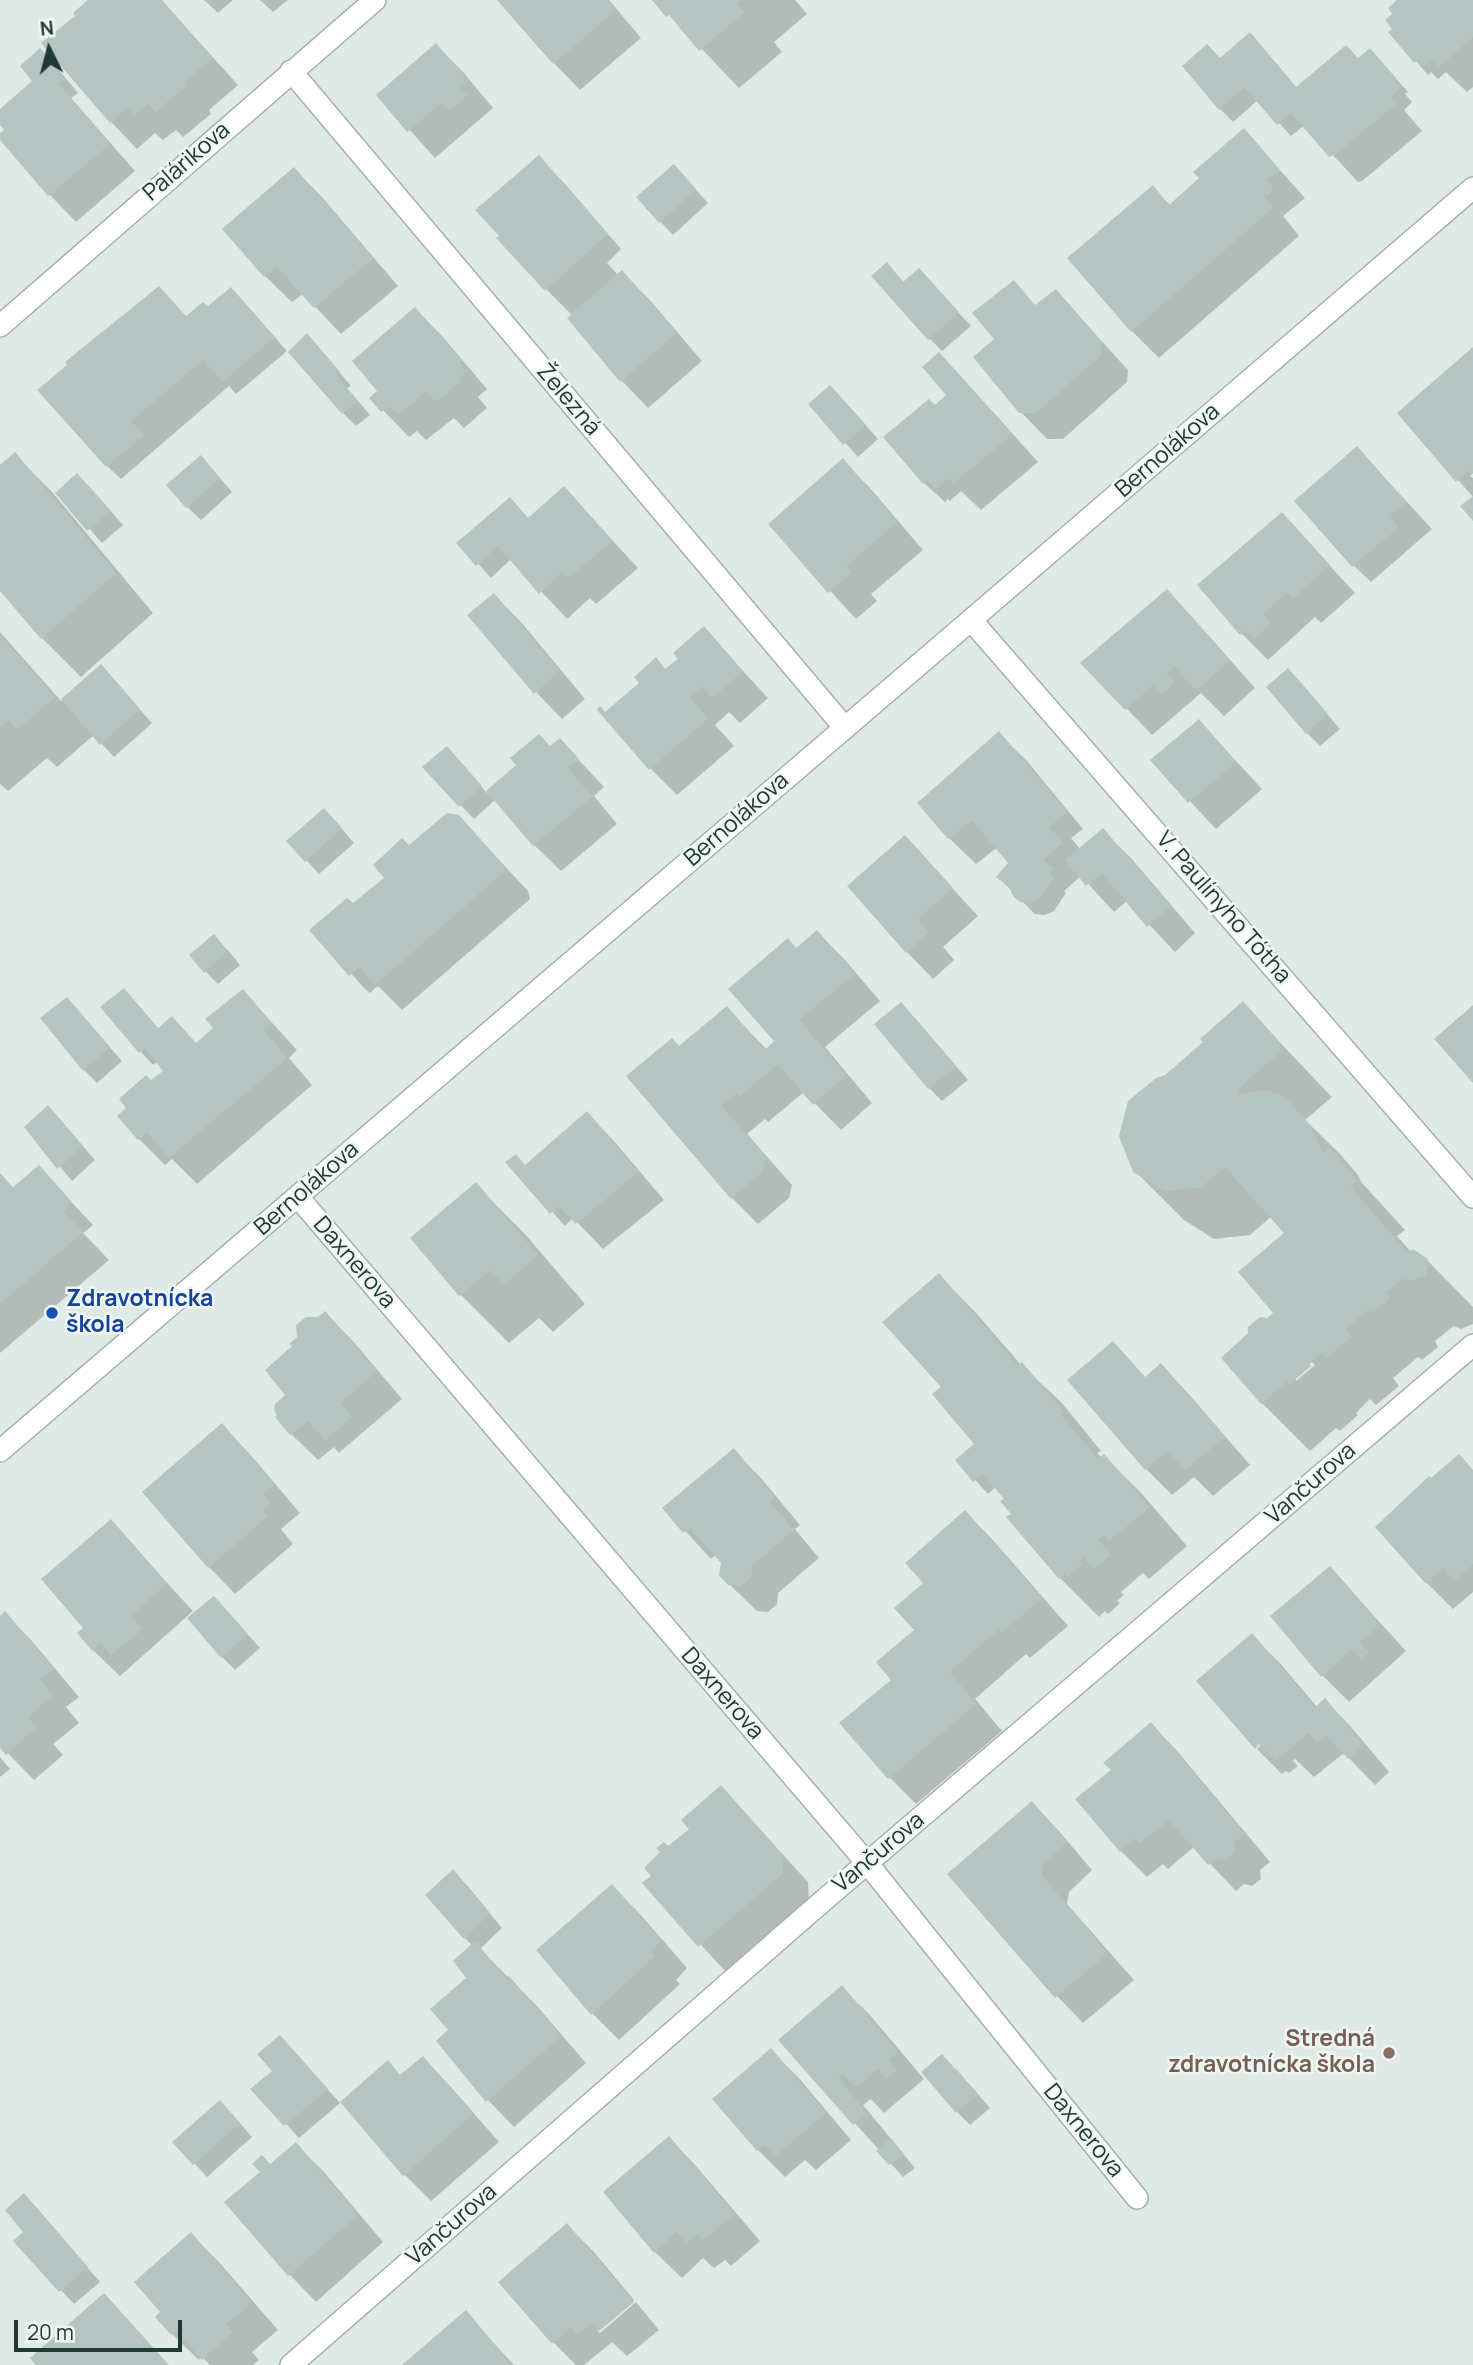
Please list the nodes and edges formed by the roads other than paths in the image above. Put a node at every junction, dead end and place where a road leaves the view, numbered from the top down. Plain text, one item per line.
1 (375, 0) edge
2 (291, 71) junction
3 (1473, 188) edge
4 (0, 326) edge
5 (971, 621) junction
6 (845, 728) junction
7 (298, 1198) junction
8 (1473, 1198) edge
9 (1473, 1346) edge
10 (0, 1451) edge
11 (867, 1863) junction
12 (1137, 2199) dead end
13 (291, 2365) edge

1 - 2 street, Palárikova
2 - 4 street, Palárikova
2 - 6 street, Železná
3 - 5 street, Bernolákova
5 - 6 street, Bernolákova
5 - 8 street, V. Paulínyho Tótha
6 - 7 street, Bernolákova
7 - 10 street, Bernolákova
7 - 11 street, Daxnerova
9 - 11 street, Vančurova
11 - 12 street, Daxnerova
11 - 13 street, Vančurova

